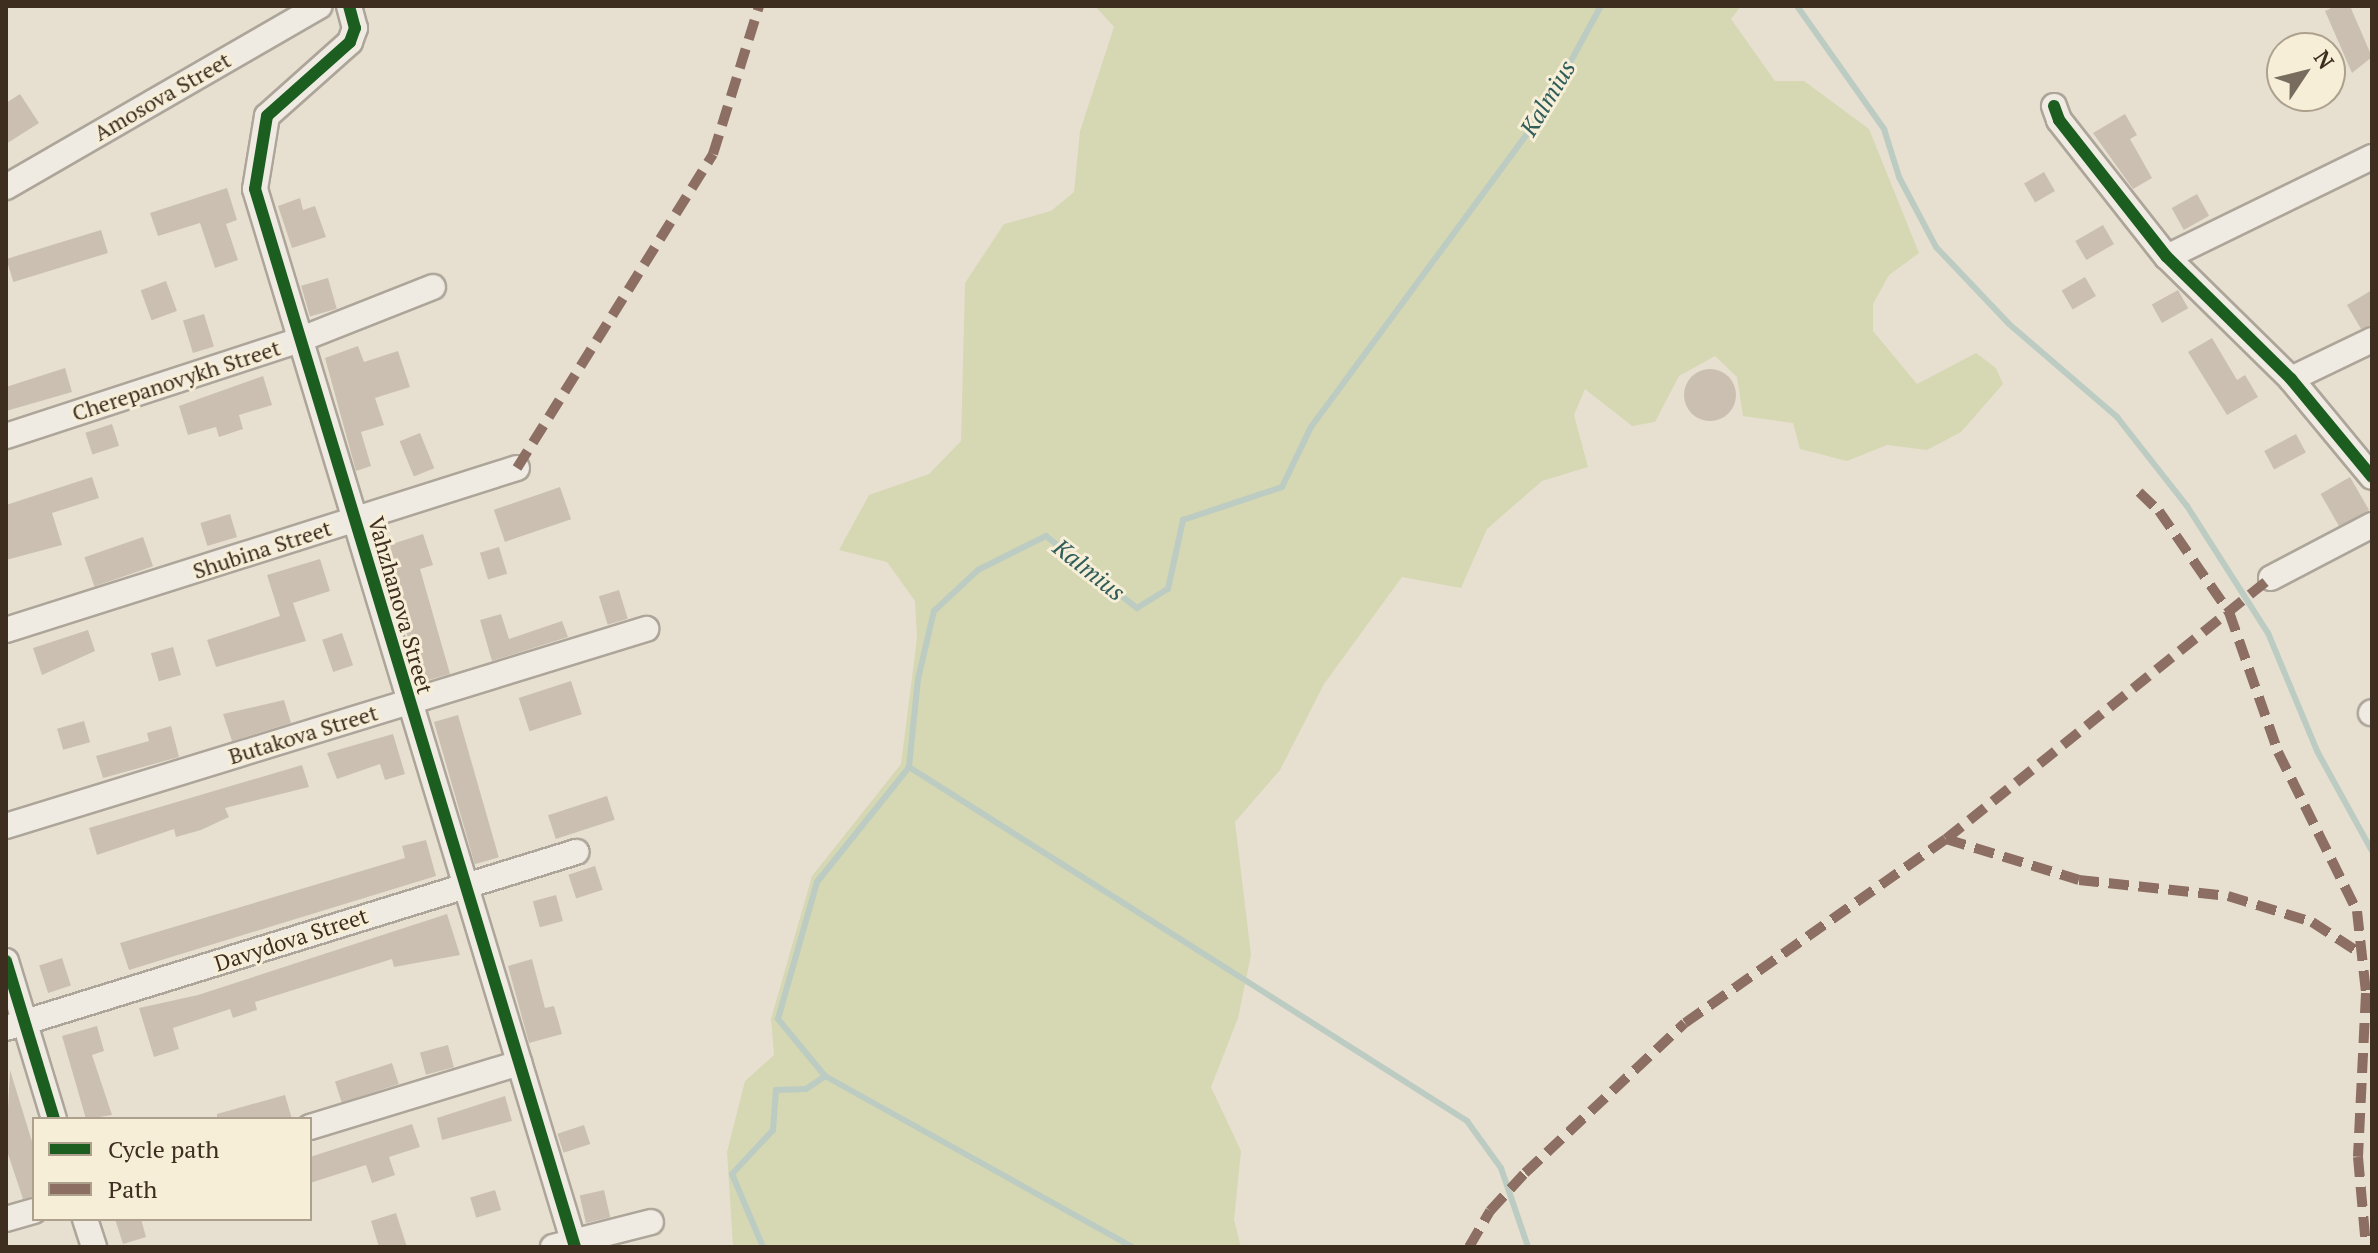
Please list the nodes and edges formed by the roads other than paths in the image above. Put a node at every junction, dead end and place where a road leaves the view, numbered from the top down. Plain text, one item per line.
1 (319, 6) edge
2 (349, 6) edge
3 (2054, 106) dead end
4 (2372, 157) edge
5 (6, 187) edge
6 (2167, 257) junction
7 (433, 287) dead end
8 (299, 340) junction
9 (2372, 340) edge
10 (2291, 379) junction
11 (6, 436) edge
12 (517, 468) dead end
13 (2372, 477) edge
14 (355, 520) junction
15 (2372, 525) edge
16 (2271, 578) dead end
17 (646, 629) dead end
18 (6, 630) edge
19 (408, 701) junction
20 (6, 826) edge
21 (576, 852) dead end
22 (465, 884) junction
23 (6, 961) edge
24 (15, 1026) edge
25 (519, 1063) junction
26 (53, 1117) edge
27 (312, 1126) edge
28 (32, 1212) edge
29 (6, 1219) edge
30 (86, 1221) edge
31 (651, 1222) dead end
32 (567, 1245) edge
33 (94, 1247) edge

1 - 5 street, Amosova Street
2 - 8 street, Vahzhanova Street
3 - 6 street
4 - 6 street
6 - 10 street
7 - 8 street, Cherepanovykh Street
8 - 11 street, Cherepanovykh Street
8 - 14 street, Vahzhanova Street
9 - 10 street
10 - 13 street
12 - 14 street, Shubina Street
14 - 18 street, Shubina Street
14 - 19 street, Vahzhanova Street
15 - 16 street
17 - 19 street, Butakova Street
19 - 20 street, Butakova Street
19 - 22 street, Vahzhanova Street
21 - 22 street, Davydova Street
22 - 24 street, Davydova Street
22 - 25 street, Vahzhanova Street
23 - 24 street
24 - 26 street
25 - 27 street
25 - 32 street, Vahzhanova Street
28 - 29 street
30 - 33 street
31 - 32 street

